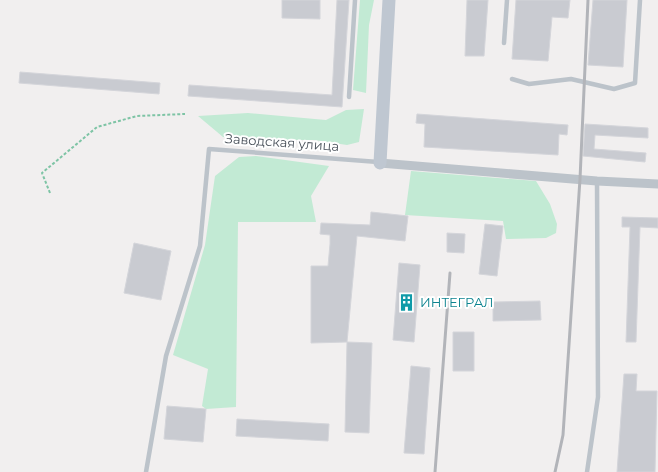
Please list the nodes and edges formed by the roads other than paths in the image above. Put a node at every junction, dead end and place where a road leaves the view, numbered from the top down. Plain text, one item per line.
1 (355, 0) edge
2 (389, 0) edge
3 (508, 0) edge
4 (640, 0) edge
5 (504, 43) dead end
6 (512, 79) dead end
7 (349, 97) dead end
8 (380, 163) junction
9 (597, 181) junction
10 (658, 184) edge
11 (146, 472) edge
12 (587, 472) edge

1 - 7 lane
2 - 8 street
3 - 5 lane
4 - 6 lane
8 - 9 street, Заводская улица
8 - 11 lane, Заводская улица
9 - 10 street, Заводская улица
9 - 12 lane

